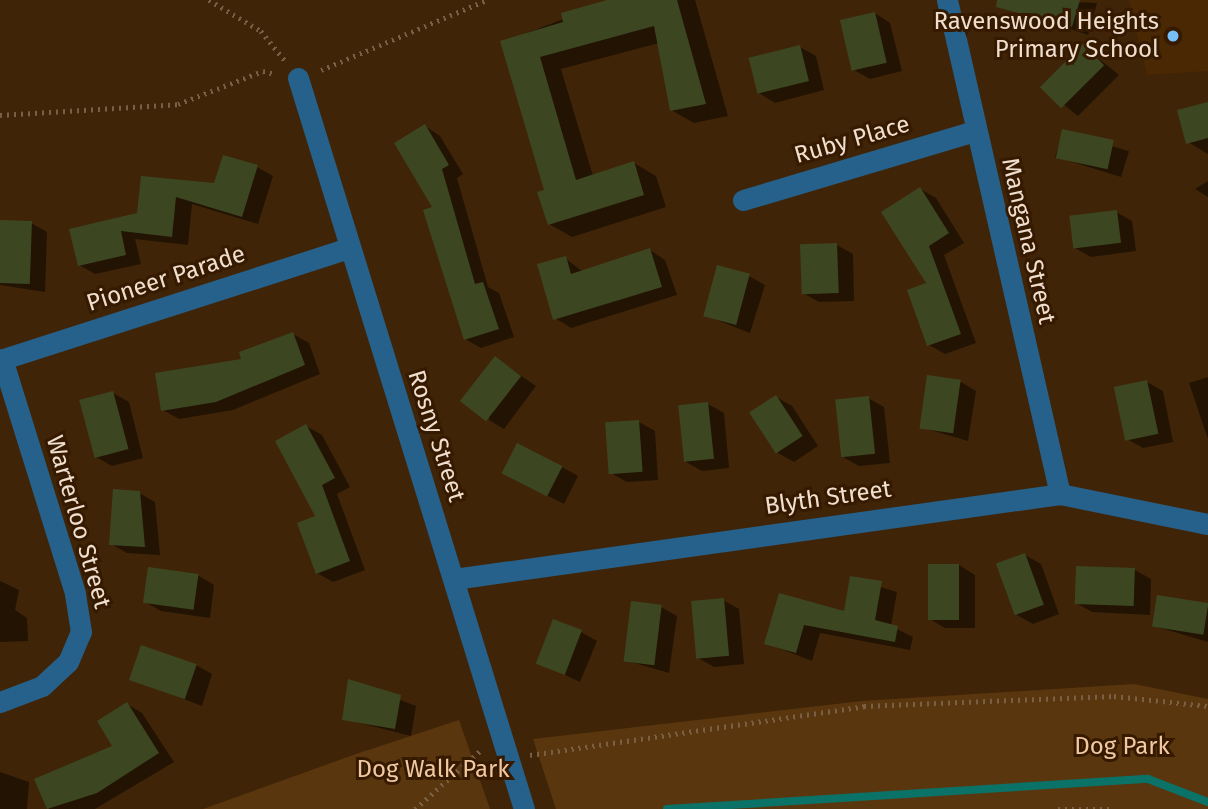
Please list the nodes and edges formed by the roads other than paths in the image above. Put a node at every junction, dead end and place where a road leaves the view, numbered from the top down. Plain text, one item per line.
1 (947, 0) edge
2 (298, 78) road end
3 (975, 131) junction
4 (743, 200) dead end
5 (348, 248) junction
6 (1, 359) edge
7 (1060, 494) junction
8 (1208, 524) edge
9 (454, 579) junction
10 (0, 702) edge
11 (524, 809) edge

1 - 3 street, Mangana Street
2 - 5 street, Rosny Street
3 - 4 street, Ruby Place
3 - 7 street, Mangana Street
5 - 6 street, Pioneer Parade
5 - 9 street, Rosny Street
6 - 10 street, Warterloo Street
7 - 8 street, Blyth Street
7 - 9 street, Blyth Street
9 - 11 street, Rosny Street

